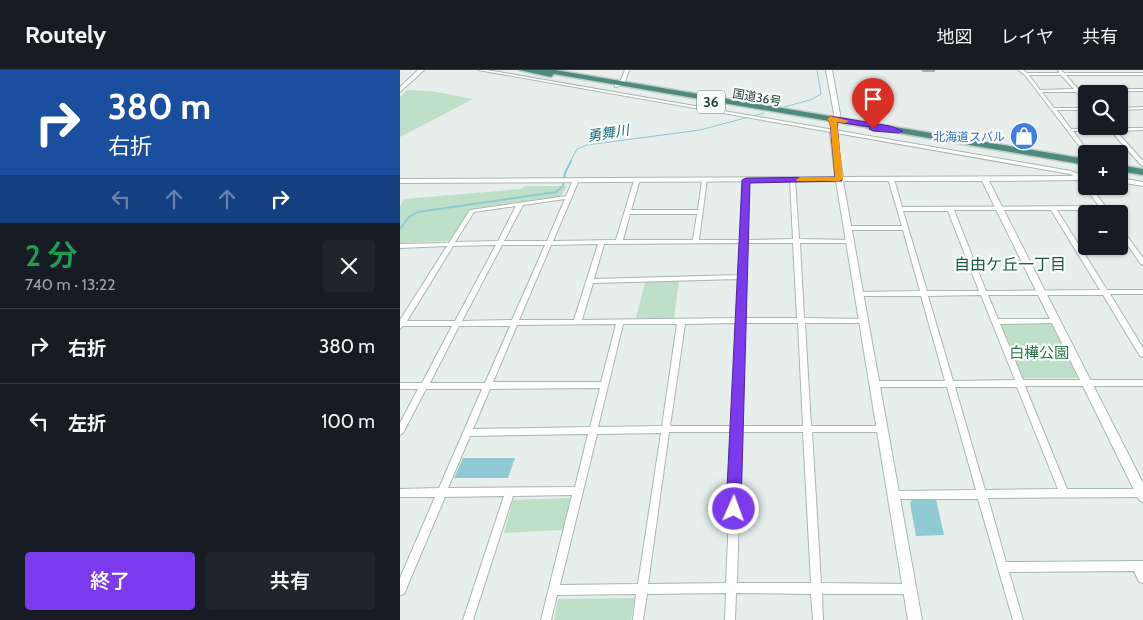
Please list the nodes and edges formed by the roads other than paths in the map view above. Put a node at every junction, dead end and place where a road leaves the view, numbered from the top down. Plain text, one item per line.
1 (421, 70) edge
2 (480, 70) edge
3 (522, 70) edge
4 (543, 70) edge
5 (627, 70) edge
6 (822, 70) edge
7 (829, 70) edge
8 (1020, 70) edge
9 (1060, 72) edge
10 (1141, 73) edge
11 (1026, 74) junction
12 (620, 85) junction
13 (400, 90) edge
14 (1077, 90) junction
15 (1143, 90) edge
16 (1039, 91) junction
17 (1143, 108) edge
18 (1054, 109) junction
19 (1078, 109) edge
20 (1128, 109) edge
21 (833, 123) junction
22 (1128, 129) edge
23 (1143, 129) edge
24 (1070, 130) junction
25 (1078, 130) edge
26 (1117, 135) edge
27 (1081, 145) edge
28 (1132, 152) junction
29 (1143, 152) edge
30 (1078, 161) edge
31 (1143, 164) edge
32 (1128, 170) edge
33 (1143, 172) edge
34 (1078, 176) edge
35 (1078, 178) edge
36 (839, 179) junction
37 (891, 179) junction
38 (985, 179) junction
39 (574, 180) junction
40 (637, 180) junction
41 (705, 180) junction
42 (746, 180) junction
43 (793, 180) junction
44 (400, 181) edge
45 (1128, 182) edge
46 (1143, 184) edge
47 (569, 197) junction
48 (520, 205) junction
49 (1053, 208) junction
50 (900, 209) junction
51 (950, 209) junction
52 (1000, 209) junction
53 (1078, 209) edge
54 (628, 212) junction
55 (700, 212) junction
56 (847, 228) junction
57 (905, 228) junction
58 (796, 241) junction
59 (850, 241) junction
60 (549, 242) junction
61 (602, 242) junction
62 (620, 242) junction
63 (696, 242) junction
64 (743, 242) junction
65 (1128, 242) edge
66 (500, 243) junction
67 (451, 244) junction
68 (400, 246) edge
69 (1143, 263) edge
70 (742, 278) junction
71 (590, 281) junction
72 (1041, 292) junction
73 (1105, 292) junction
74 (1143, 292) edge
75 (924, 293) junction
76 (985, 293) junction
77 (859, 294) junction
78 (740, 320) junction
79 (801, 321) junction
80 (863, 321) junction
81 (1055, 321) junction
82 (996, 322) junction
83 (577, 323) junction
84 (620, 323) junction
85 (681, 323) junction
86 (457, 324) junction
87 (514, 324) junction
88 (400, 325) edge
89 (1143, 354) edge
90 (950, 383) junction
91 (1020, 383) junction
92 (1086, 383) junction
93 (1143, 383) edge
94 (874, 384) junction
95 (425, 385) junction
96 (488, 385) junction
97 (604, 385) junction
98 (400, 386) edge
99 (666, 429) junction
100 (807, 429) junction
101 (882, 429) junction
102 (592, 430) junction
103 (736, 430) junction
104 (400, 431) edge
105 (468, 433) junction
106 (578, 491) junction
107 (442, 492) junction
108 (510, 492) junction
109 (400, 493) edge
110 (1064, 493) junction
111 (982, 494) junction
112 (1142, 494) edge
113 (893, 495) junction
114 (1140, 566) edge
115 (1003, 567) junction
116 (405, 568) edge
117 (1143, 578) edge
118 (731, 588) junction
119 (643, 589) junction
120 (909, 589) junction
121 (400, 590) edge
122 (554, 590) junction
123 (816, 590) junction
124 (468, 620) edge
125 (546, 620) edge
126 (638, 620) edge
127 (730, 620) edge
128 (818, 620) edge
129 (915, 620) edge
130 (1018, 620) edge

1 - 13 street
2 - 21 street
3 - 12 highway, 国道36号 / 36
4 - 12 highway, 国道36号 / 36
5 - 12 street
6 - 21 street
7 - 21 street
8 - 11 street
9 - 10 street
9 - 11 street
9 - 14 street
11 - 16 street
12 - 21 highway, 国道36号 / 36
14 - 15 street
14 - 16 street
16 - 18 street
17 - 20 street
18 - 19 street
18 - 24 street
21 - 30 highway, 国道36号 / 36
21 - 34 street
21 - 36 street
22 - 23 street
24 - 25 street
24 - 27 street
26 - 28 street
28 - 29 street
28 - 31 street
32 - 33 highway
35 - 38 street
36 - 37 street
36 - 43 street
36 - 56 street
37 - 38 street
37 - 50 street
38 - 52 street
39 - 40 street
39 - 44 street
39 - 47 street
40 - 41 street
40 - 54 street
41 - 42 street
41 - 55 street
42 - 43 street
42 - 64 street
43 - 58 street
45 - 46 street
47 - 48 street
47 - 60 street
48 - 66 street
48 - 67 street
49 - 52 street
49 - 53 street
49 - 73 street
50 - 51 street
50 - 57 street
51 - 52 street
51 - 76 street
52 - 72 street
54 - 55 street
54 - 62 street
55 - 63 street
56 - 57 street
56 - 59 street
57 - 75 street
58 - 59 street
58 - 64 street
58 - 79 street
59 - 77 street
60 - 61 street
60 - 66 street
60 - 87 street
61 - 62 street
61 - 71 street
62 - 63 street
63 - 64 street
64 - 70 street
65 - 69 street
66 - 67 street
66 - 86 street
67 - 68 street
67 - 88 street
70 - 71 street
70 - 78 street
71 - 83 street
72 - 73 street
72 - 76 street
72 - 81 street
73 - 74 street
73 - 89 street
75 - 76 street
75 - 77 street
75 - 90 street
76 - 82 street
77 - 80 street
78 - 79 street
78 - 85 street
78 - 103 street
79 - 80 street
79 - 100 street
80 - 94 street
81 - 82 street
81 - 92 street
82 - 91 street
83 - 84 street
83 - 87 street
84 - 85 street
84 - 97 street
85 - 99 street
86 - 87 street
86 - 88 street
86 - 95 street
87 - 96 street
90 - 91 street
90 - 94 street
90 - 111 street
91 - 92 street
91 - 110 street
92 - 93 street
92 - 112 street
94 - 101 street
95 - 96 street
95 - 98 street
95 - 104 street
96 - 97 street
96 - 105 street
97 - 102 street
99 - 102 street
99 - 103 street
99 - 119 street
100 - 101 street
100 - 103 street
100 - 123 street
101 - 113 street
102 - 105 street
102 - 106 street
103 - 118 street
105 - 107 street
106 - 108 street
106 - 122 street
107 - 108 street
107 - 109 street
107 - 116 street
108 - 124 street
110 - 111 street
110 - 112 street
111 - 113 street
111 - 115 street
113 - 120 street
114 - 115 street
114 - 117 street
115 - 130 street
116 - 121 street
118 - 119 street
118 - 123 street
118 - 127 street
119 - 122 street
119 - 126 street
120 - 123 street
120 - 129 street
122 - 125 street
123 - 128 street

